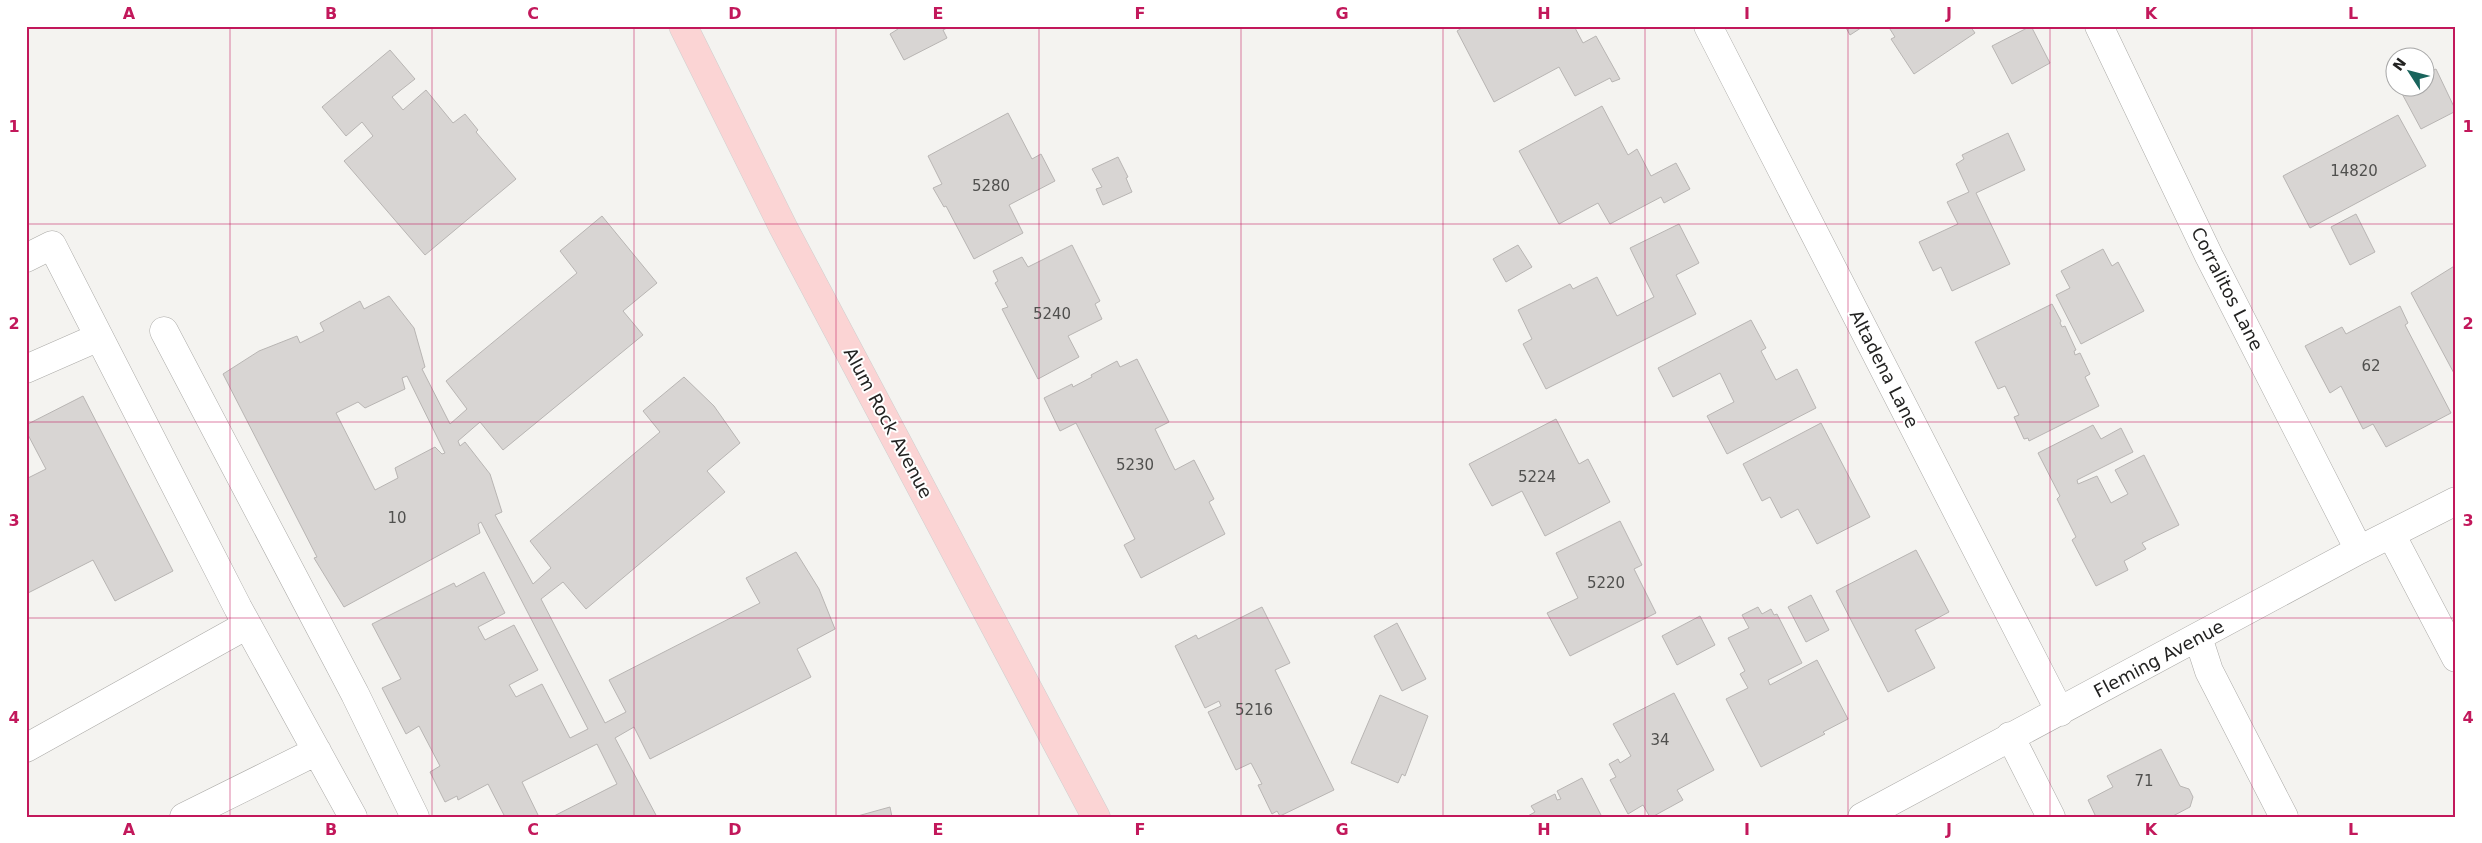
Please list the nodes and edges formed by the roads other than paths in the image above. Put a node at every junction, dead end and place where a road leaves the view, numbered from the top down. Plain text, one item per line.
1 (683, 26) edge
2 (1708, 26) edge
3 (2099, 26) edge
4 (26, 258) edge
5 (164, 331) dead end
6 (99, 337) junction
7 (26, 369) edge
8 (2456, 501) edge
9 (2391, 534) junction
10 (2359, 550) junction
11 (248, 625) junction
12 (2198, 637) junction
13 (2456, 658) edge
14 (2060, 712) junction
15 (2010, 736) junction
16 (26, 748) edge
17 (317, 752) junction
18 (184, 817) edge
19 (353, 817) edge
20 (416, 817) edge
21 (1096, 817) edge
22 (1862, 817) edge
23 (2051, 817) edge
24 (2284, 817) edge

1 - 21 main road, Alum Rock Avenue
2 - 14 street, Altadena Lane
3 - 10 street, Corralitos Lane
4 - 6 street
5 - 20 street
6 - 7 street
6 - 11 street
8 - 9 street, Fleming Avenue
9 - 10 street, Fleming Avenue
9 - 13 street
10 - 12 street, Fleming Avenue
11 - 16 street
11 - 17 street
12 - 14 street, Fleming Avenue
12 - 24 street
14 - 15 street, Fleming Avenue
15 - 22 street, Fleming Avenue
15 - 23 street
17 - 18 street
17 - 19 street

